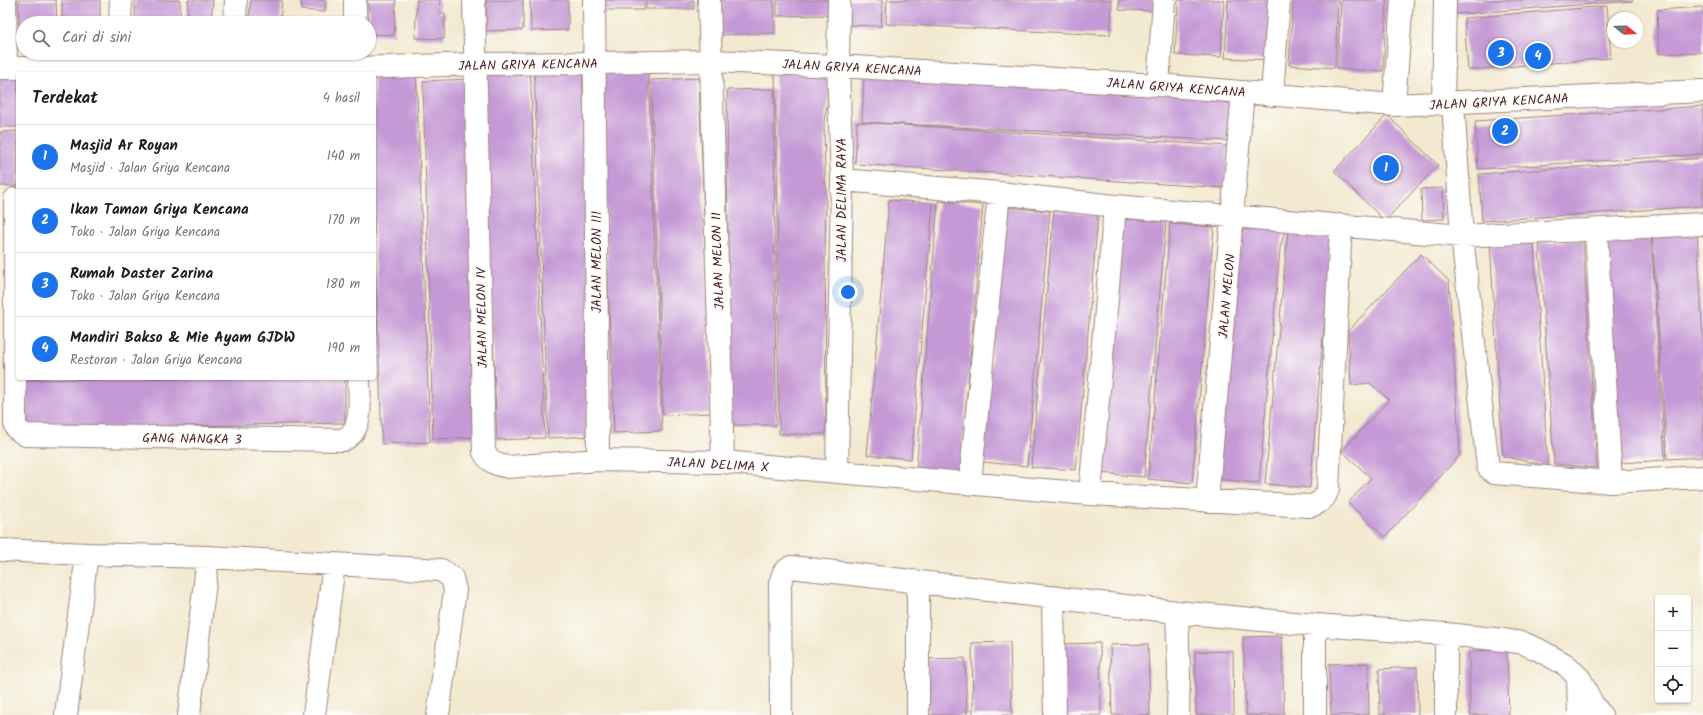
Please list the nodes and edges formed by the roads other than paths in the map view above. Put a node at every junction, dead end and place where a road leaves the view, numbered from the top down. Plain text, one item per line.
1 (5, 0) edge
2 (121, 0) edge
3 (236, 0) edge
4 (355, 0) edge
5 (474, 0) edge
6 (594, 0) edge
7 (709, 0) edge
8 (839, 0) edge
9 (1164, 0) edge
10 (1280, 0) edge
11 (1402, 0) edge
12 (1445, 0) edge
13 (120, 16) edge
14 (236, 16) edge
15 (355, 16) edge
16 (235, 60) edge
17 (120, 61) edge
18 (711, 61) junction
19 (476, 64) junction
20 (595, 64) junction
21 (356, 65) edge
22 (838, 66) junction
23 (3, 68) edge
24 (69, 71) edge
25 (1158, 85) junction
26 (1703, 91) edge
27 (1244, 92) junction
28 (1272, 94) junction
29 (1448, 103) junction
30 (1394, 105) junction
31 (842, 180) junction
32 (999, 193) junction
33 (11, 200) edge
34 (1115, 206) junction
35 (1233, 215) junction
36 (1703, 224) edge
37 (1341, 225) junction
38 (1596, 230) junction
39 (1462, 236) junction
40 (16, 321) edge
41 (358, 380) edge
42 (598, 460) junction
43 (723, 462) junction
44 (837, 471) junction
45 (1703, 477) edge
46 (1611, 482) junction
47 (970, 483) junction
48 (1090, 494) junction
49 (1207, 501) junction
50 (0, 550) edge
51 (87, 554) junction
52 (208, 557) junction
53 (334, 565) junction
54 (918, 583) junction
55 (1053, 596) junction
56 (1177, 612) junction
57 (1315, 625) junction
58 (1446, 634) junction
59 (1578, 677) junction
60 (66, 715) edge
61 (189, 715) edge
62 (314, 715) edge
63 (438, 715) edge
64 (781, 715) edge
65 (918, 715) edge
66 (1055, 715) edge
67 (1178, 715) edge
68 (1315, 715) edge
69 (1446, 715) edge
70 (1579, 715) edge
71 (1601, 715) edge

1 - 23 street
2 - 13 street
3 - 14 street
4 - 15 street
5 - 19 street
6 - 20 street, JALAN MELON III
7 - 18 street, JALAN MELON II
8 - 22 street, JALAN DELIMA RAYA
9 - 25 street
10 - 28 street
11 - 30 street
12 - 29 street
16 - 17 street, JALAN GRIYA KENCANA
16 - 21 street, JALAN GRIYA KENCANA
17 - 24 street, JALAN GRIYA KENCANA
18 - 20 street, JALAN GRIYA KENCANA
18 - 22 street, JALAN GRIYA KENCANA
18 - 43 street, JALAN MELON II
19 - 20 street, JALAN GRIYA KENCANA
19 - 21 street, JALAN GRIYA KENCANA
19 - 42 street, JALAN MELON IV
20 - 42 street, JALAN MELON III
22 - 25 street, JALAN GRIYA KENCANA
22 - 31 street, JALAN DELIMA RAYA
23 - 24 street, JALAN GRIYA KENCANA
25 - 27 street, JALAN GRIYA KENCANA
26 - 29 street, JALAN GRIYA KENCANA
27 - 28 street, JALAN GRIYA KENCANA
27 - 35 street, JALAN MELON
28 - 30 street, JALAN GRIYA KENCANA
29 - 30 street, JALAN GRIYA KENCANA
29 - 39 street
31 - 32 street
31 - 44 street, JALAN DELIMA RAYA
32 - 34 street
32 - 47 street
33 - 40 street
34 - 35 street
34 - 48 street
35 - 37 street
35 - 49 street, JALAN MELON
36 - 38 street
37 - 39 street
37 - 49 street, JALAN DELIMA X
38 - 39 street
38 - 46 street
39 - 46 street
40 - 41 street, GANG NANGKA 3
42 - 43 street, JALAN DELIMA X
43 - 44 street, JALAN DELIMA X
44 - 47 street, JALAN DELIMA X
45 - 46 street
47 - 48 street, JALAN DELIMA X
48 - 49 street, JALAN DELIMA X
50 - 51 street
51 - 52 street
51 - 60 street
52 - 53 street
52 - 61 street
53 - 62 street
53 - 63 street
54 - 55 street
54 - 64 street
54 - 65 street
55 - 56 street
55 - 66 street
56 - 57 street
56 - 67 street
57 - 58 street
57 - 68 street
58 - 59 street
58 - 69 street
59 - 70 street
59 - 71 street

